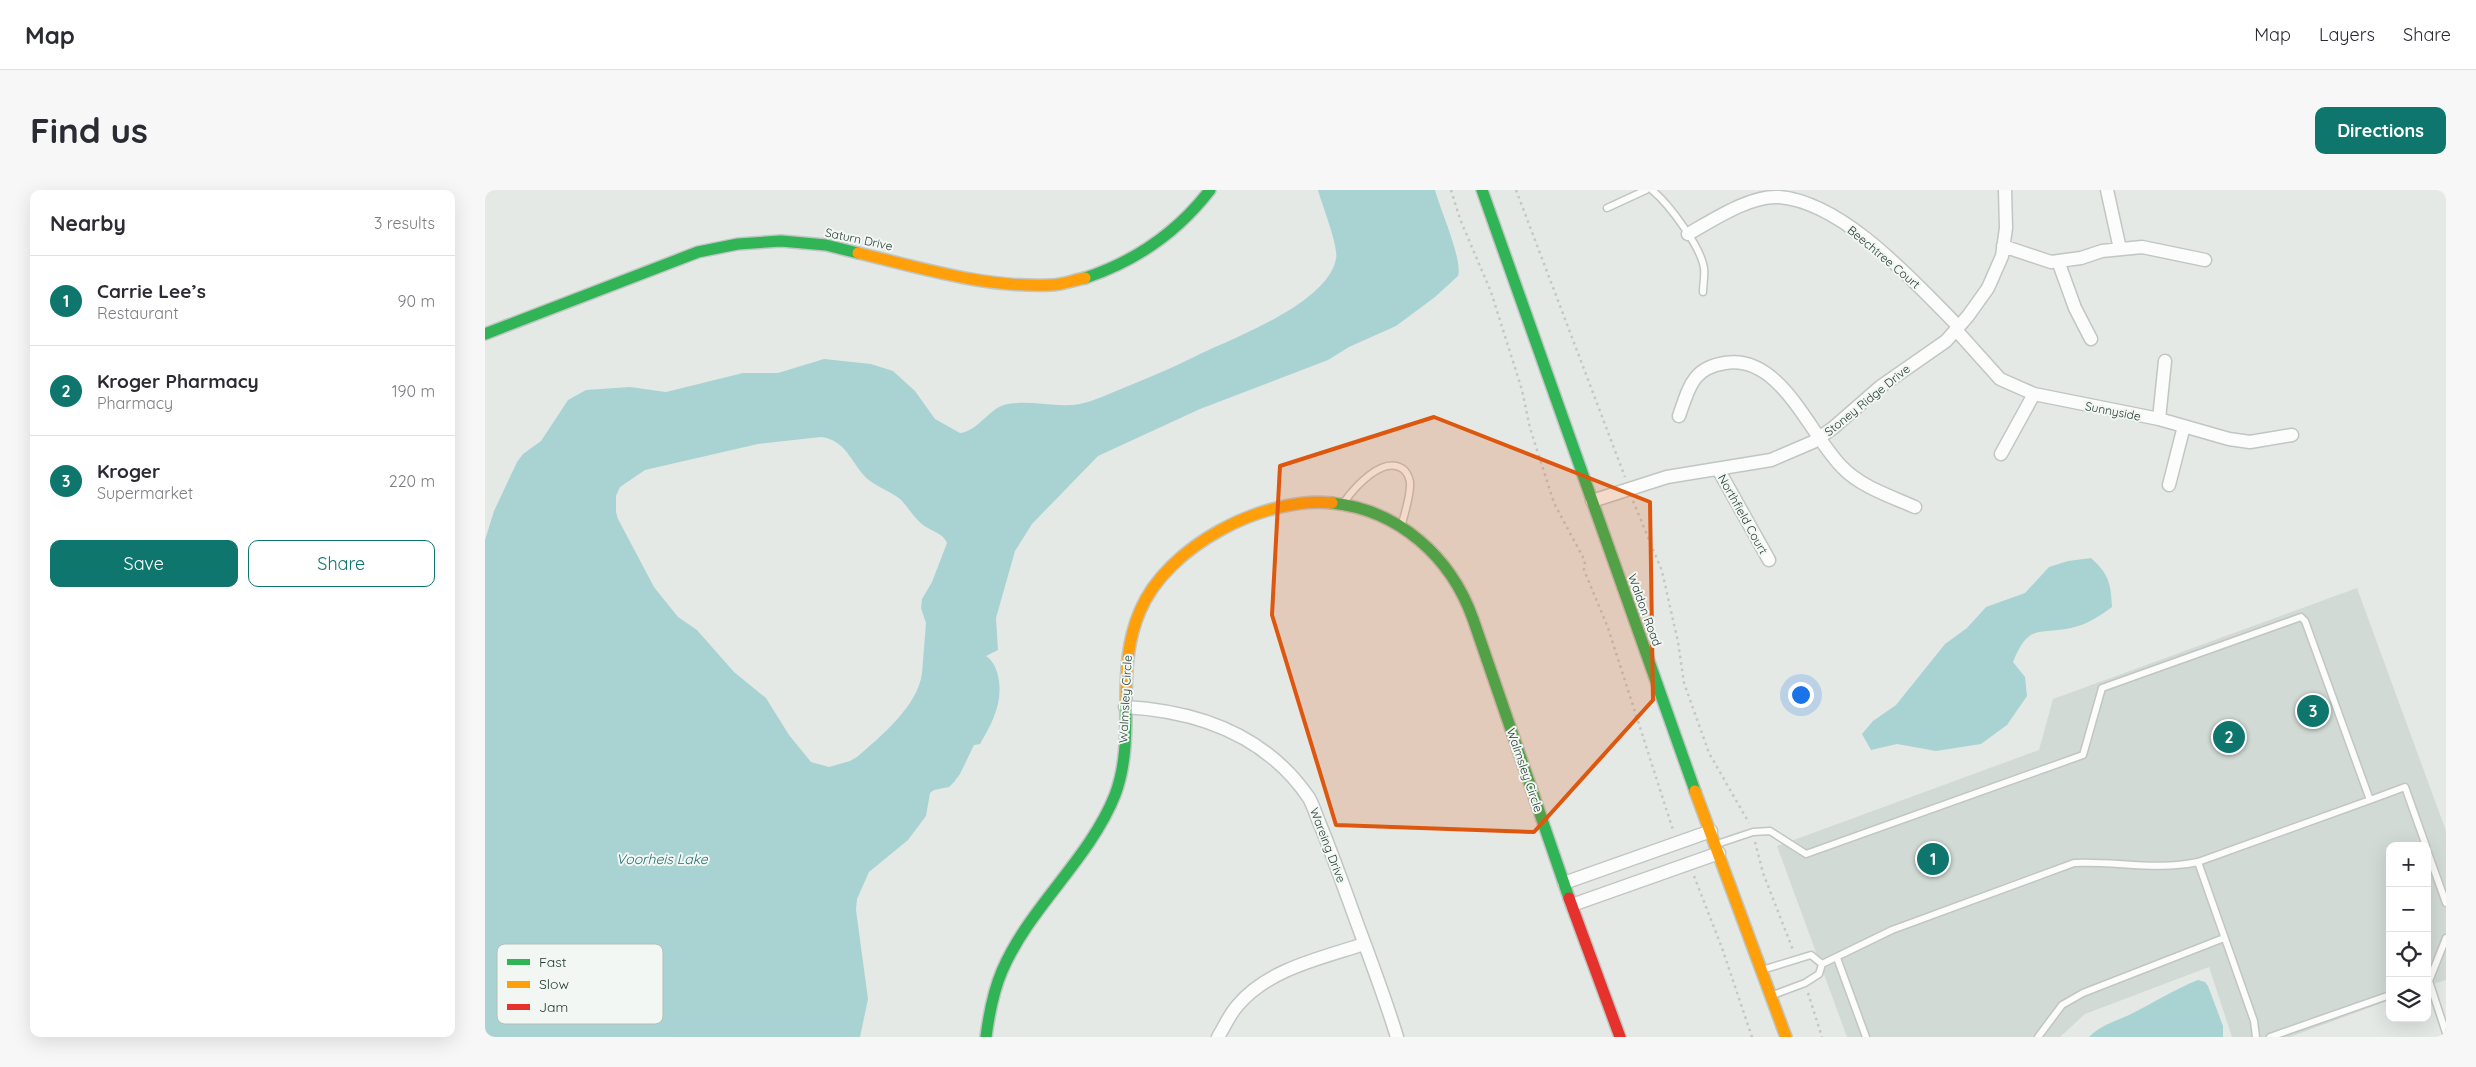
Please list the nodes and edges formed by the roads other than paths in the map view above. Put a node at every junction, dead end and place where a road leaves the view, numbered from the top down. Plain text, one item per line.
1 (1210, 190) edge
2 (1482, 190) edge
3 (1646, 190) edge
4 (1652, 190) edge
5 (2005, 190) edge
6 (2107, 190) edge
7 (1778, 194) edge
8 (1607, 208) dead end
9 (1689, 234) junction
10 (2003, 246) junction
11 (2120, 249) junction
12 (2205, 260) dead end
13 (2058, 261) junction
14 (1703, 292) dead end
15 (1957, 328) junction
16 (485, 334) edge
17 (2091, 339) dead end
18 (2165, 361) dead end
19 (2034, 394) junction
20 (1679, 416) dead end
21 (2159, 419) junction
22 (2184, 426) junction
23 (2292, 435) dead end
24 (1819, 438) junction
25 (2001, 454) dead end
26 (1718, 469) junction
27 (2169, 485) dead end
28 (1592, 501) junction
29 (1342, 505) junction
30 (1915, 507) dead end
31 (1401, 527) junction
32 (1769, 560) dead end
33 (1125, 707) junction
34 (2370, 800) junction
35 (1711, 831) junction
36 (2425, 842) edge
37 (1717, 849) junction
38 (2431, 861) edge
39 (2198, 862) junction
40 (1564, 883) junction
41 (2446, 903) edge
42 (1572, 906) junction
43 (2224, 938) junction
44 (2446, 938) edge
45 (1364, 944) junction
46 (1837, 958) junction
47 (1822, 964) junction
48 (1762, 970) junction
49 (2430, 977) edge
50 (2431, 990) edge
51 (1771, 996) junction
52 (2386, 996) edge
53 (2446, 1033) edge
54 (986, 1037) edge
55 (1218, 1037) edge
56 (1397, 1037) edge
57 (1620, 1037) edge
58 (1787, 1037) edge
59 (1866, 1037) edge
60 (2038, 1037) edge
61 (2256, 1037) edge
62 (2269, 1037) edge

1 - 16 street, Saturn Drive
2 - 28 street, Waldon Road
3 - 8 lane
4 - 9 lane
5 - 10 street, Stoney Ridge Drive
6 - 11 street
7 - 9 street, Beechtree Court
7 - 15 street, Beechtree Court
9 - 14 lane
10 - 13 street
10 - 15 street, Stoney Ridge Drive
11 - 12 street
11 - 13 street
13 - 17 street
15 - 19 street, Sunnyside
15 - 24 street, Stoney Ridge Drive
18 - 21 street
19 - 21 street, Sunnyside
19 - 25 street
20 - 24 street
21 - 22 street, Sunnyside
22 - 23 street, Sunnyside
22 - 27 street
24 - 26 street, Stoney Ridge Drive
24 - 30 street
26 - 28 street, Stoney Ridge Drive
26 - 32 street, Northfield Court
28 - 35 street, Waldon Road
29 - 31 street, Walmsley Circle
29 - 31 lane
29 - 33 street, Walmsley Circle
31 - 40 street, Walmsley Circle
33 - 45 street, Wareing Drive
33 - 54 street, Walmsley Circle
34 - 36 lane
34 - 37 lane
34 - 39 lane
35 - 37 street, Waldon Road
35 - 40 street
37 - 42 street
37 - 48 street, Waldon Road
38 - 41 lane
39 - 43 lane
39 - 46 lane
40 - 42 street, Walmsley Circle
42 - 57 street, Walmsley Circle
43 - 60 lane
43 - 61 lane
44 - 49 lane
45 - 55 street
45 - 56 street, Wareing Drive
46 - 47 lane
46 - 59 lane
47 - 48 lane
47 - 51 lane
48 - 51 street, Waldon Road
50 - 53 lane
51 - 58 street, Waldon Road
52 - 62 lane

